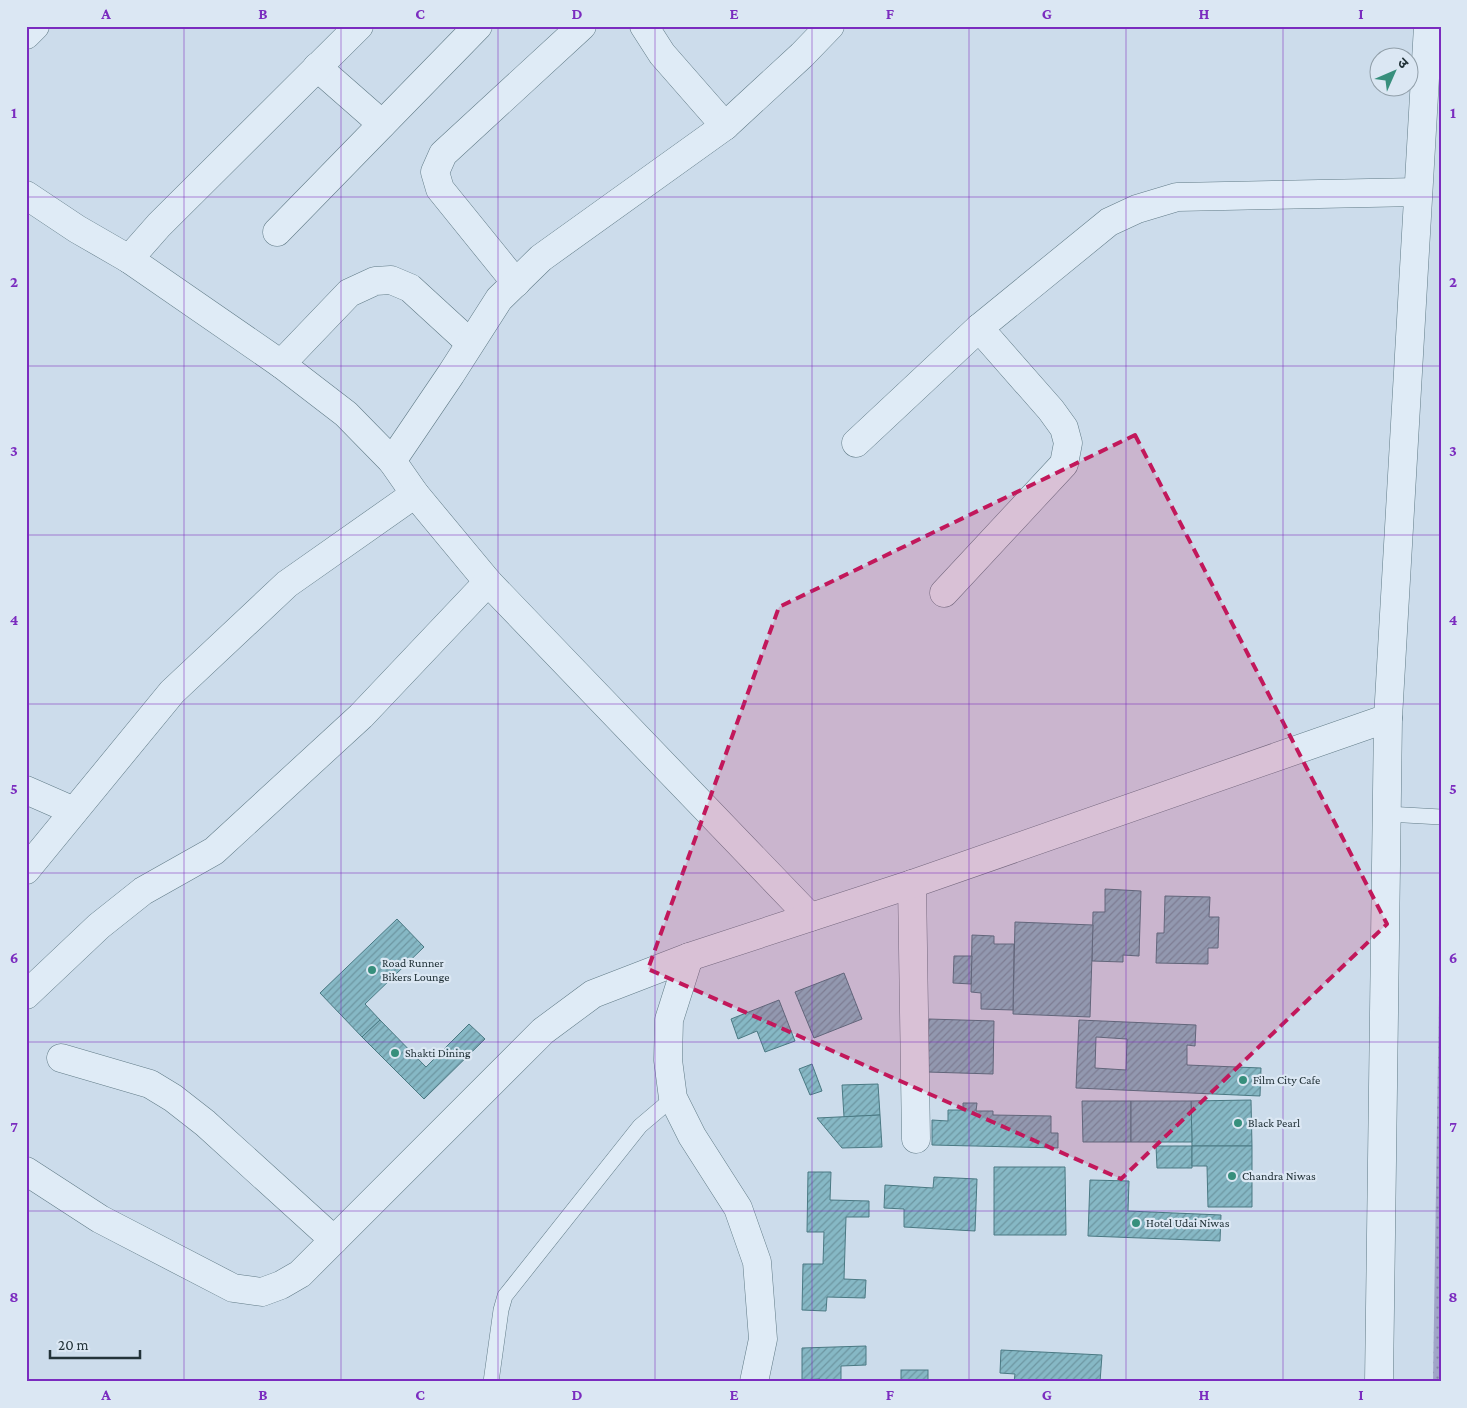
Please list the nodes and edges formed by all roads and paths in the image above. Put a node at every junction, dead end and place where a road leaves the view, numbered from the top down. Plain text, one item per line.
1 (35, 26) edge
2 (359, 26) edge
3 (478, 26) edge
4 (582, 26) edge
5 (644, 26) edge
6 (830, 26) edge
7 (1428, 26) edge
8 (26, 35) edge
9 (317, 68) junction
10 (382, 124) junction
11 (726, 126) junction
12 (1418, 192) junction
13 (26, 195) edge
14 (277, 232) dead end
15 (129, 259) junction
16 (516, 283) junction
17 (979, 328) junction
18 (470, 343) junction
19 (282, 364) junction
20 (856, 444) dead end
21 (392, 461) junction
22 (416, 494) junction
23 (488, 582) junction
24 (944, 592) dead end
25 (1388, 718) junction
26 (26, 790) edge
27 (74, 811) junction
28 (1387, 814) junction
29 (1441, 817) edge
30 (26, 870) edge
31 (912, 884) junction
32 (810, 917) junction
33 (689, 957) junction
34 (26, 995) edge
35 (61, 1058) dead end
36 (672, 1098) junction
37 (916, 1139) dead end
38 (26, 1171) edge
39 (334, 1240) junction
40 (491, 1382) edge
41 (754, 1382) edge
42 (1379, 1382) edge

1 - 8 street
2 - 9 street
3 - 10 street
4 - 16 street
5 - 11 street
6 - 11 street
7 - 12 street
9 - 10 street
9 - 15 street
10 - 14 street
11 - 16 street
12 - 17 street
12 - 25 street
13 - 15 street
15 - 19 street
16 - 18 street
17 - 20 street
17 - 24 street
18 - 19 street
18 - 21 street
19 - 21 street
21 - 22 street
22 - 23 street
22 - 27 street
23 - 32 street
23 - 34 street
25 - 28 street
25 - 31 street
26 - 27 street
27 - 30 street
28 - 29 lane
28 - 42 street
31 - 32 street
31 - 37 street
32 - 33 street
33 - 36 street
33 - 39 street
35 - 39 street
36 - 40 lane
36 - 41 street
38 - 39 street

